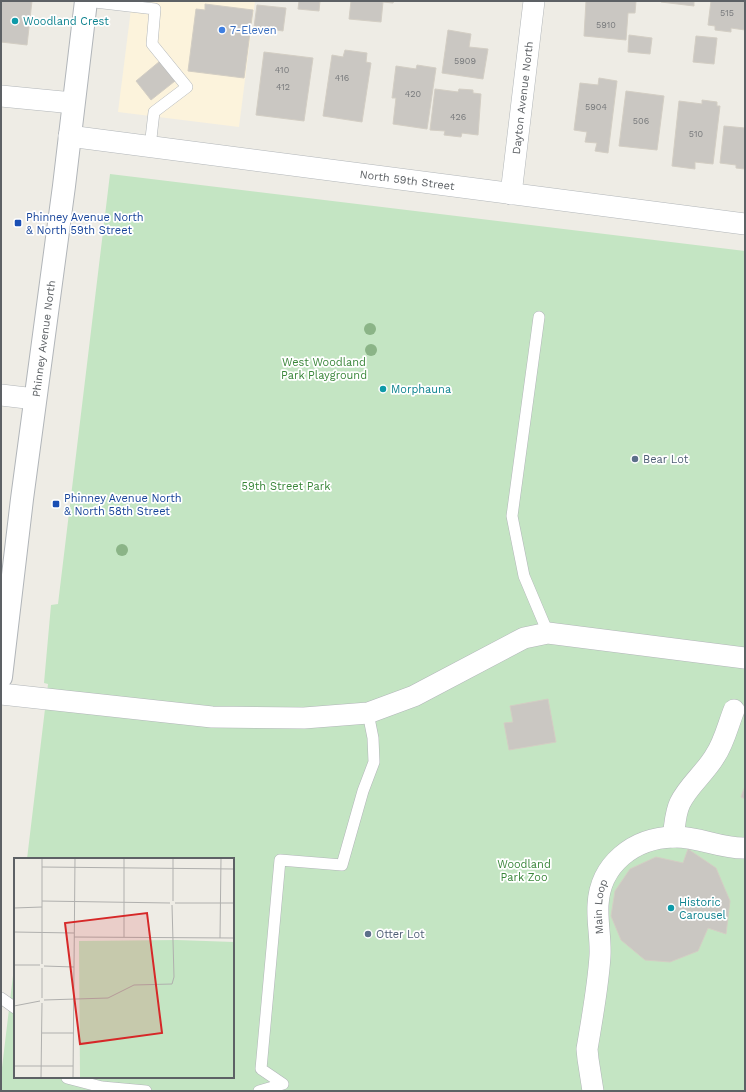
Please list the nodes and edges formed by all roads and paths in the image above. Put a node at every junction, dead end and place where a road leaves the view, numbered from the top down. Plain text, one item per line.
1 (86, 1) edge
2 (534, 1) edge
3 (1, 96) edge
4 (73, 103) junction
5 (69, 136) junction
6 (150, 146) junction
7 (511, 194) junction
8 (745, 224) edge
9 (539, 316) dead end
10 (1, 395) edge
11 (35, 399) junction
12 (548, 633) junction
13 (745, 658) edge
14 (2, 670) edge
15 (1, 694) edge
16 (734, 710) dead end
17 (368, 713) junction
18 (673, 837) junction
19 (745, 848) edge
20 (1, 998) edge
21 (14, 1007) edge
22 (67, 1078) edge
23 (146, 1091) edge
24 (259, 1091) edge
25 (593, 1091) edge

1 - 4 street, Phinney Avenue North
1 - 6 lane
2 - 7 street, Dayton Avenue North
3 - 4 street
4 - 5 street, Phinney Avenue North
5 - 6 street, North 59th Street
5 - 11 street, Phinney Avenue North
6 - 7 street, North 59th Street
7 - 8 street, North 59th Street
9 - 12 lane
10 - 11 street
11 - 14 street, Phinney Avenue North
12 - 13 street
12 - 17 street
15 - 17 street
16 - 18 street
17 - 24 lane
18 - 19 street, Main Loop
18 - 25 street, Main Loop
20 - 21 lane
22 - 23 lane

